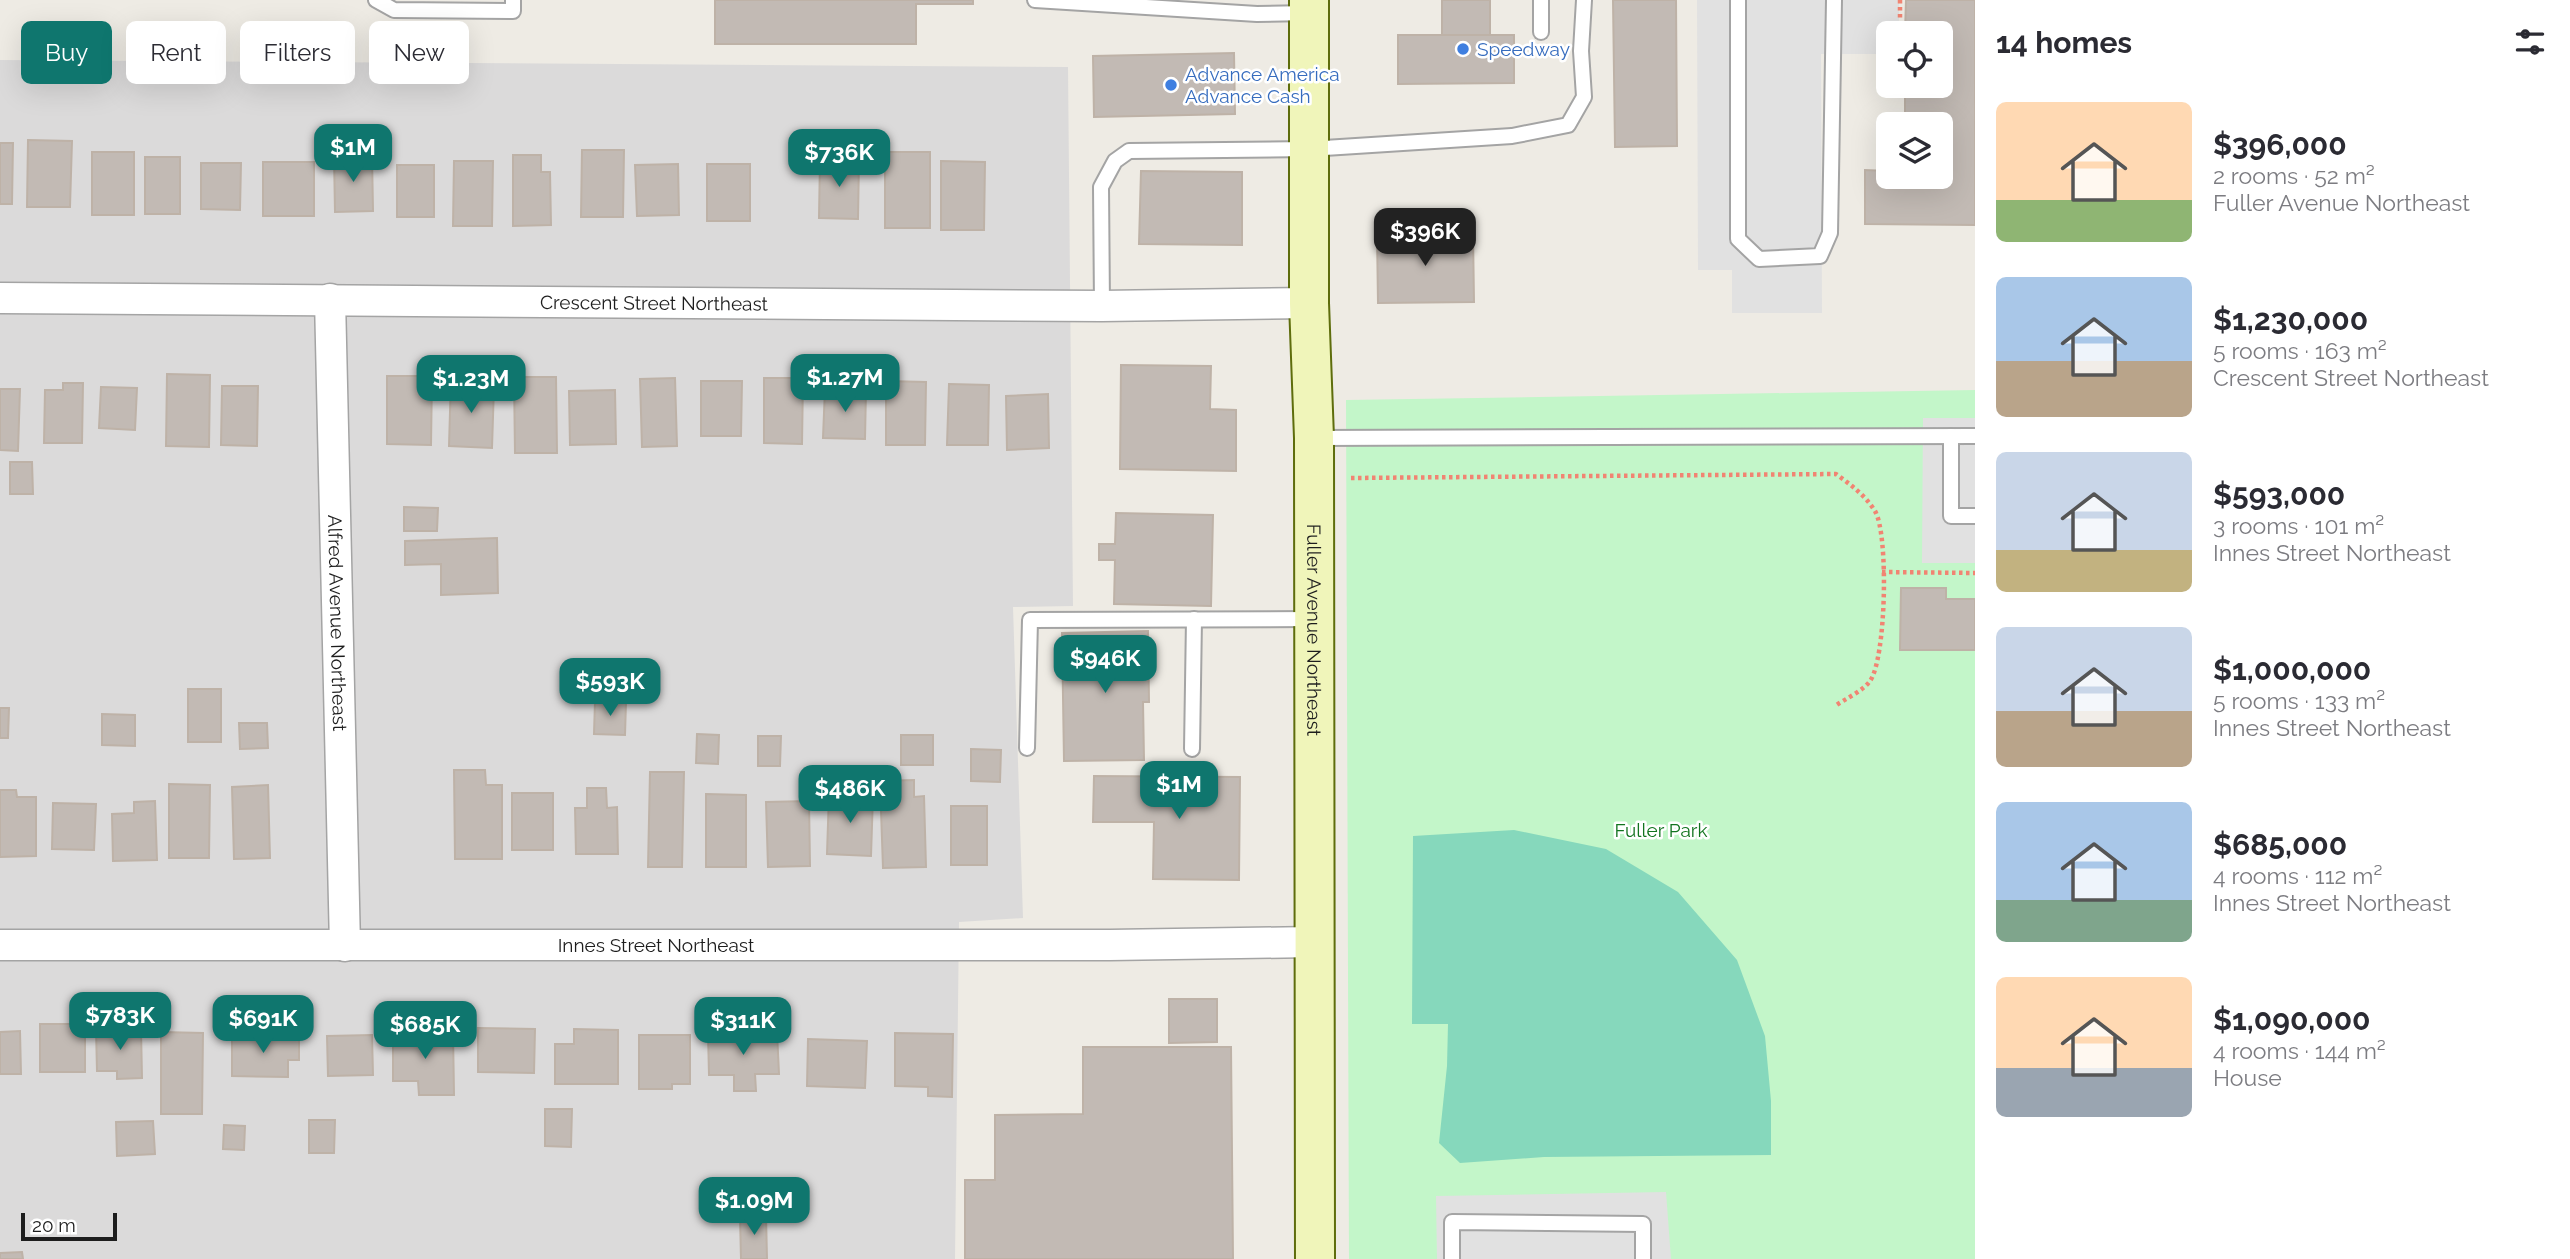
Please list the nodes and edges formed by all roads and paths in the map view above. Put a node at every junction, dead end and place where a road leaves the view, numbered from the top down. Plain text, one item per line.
1 (376, 0) edge
2 (1035, 0) edge
3 (1541, 0) edge
4 (1584, 0) edge
5 (1738, 0) edge
6 (1834, 0) edge
7 (1900, 0) edge
8 (513, 6) edge
9 (1309, 7) edge
10 (1900, 21) edge
11 (1541, 32) dead end
12 (1309, 149) junction
13 (0, 298) edge
14 (330, 299) junction
15 (1309, 303) junction
16 (1102, 306) junction
17 (1951, 436) junction
18 (1975, 436) edge
19 (1314, 438) junction
20 (1351, 478) dead end
21 (1975, 516) edge
22 (1882, 572) junction
23 (1975, 573) edge
24 (1194, 619) junction
25 (1312, 619) junction
26 (1835, 706) dead end
27 (1027, 748) dead end
28 (1192, 749) dead end
29 (1313, 942) junction
30 (0, 945) edge
31 (345, 946) junction
32 (1315, 1259) edge
33 (1452, 1259) edge
34 (1643, 1259) edge

1 - 8 lane
2 - 9 lane
3 - 11 lane
4 - 12 lane
5 - 6 lane
7 - 10 path
9 - 12 main road, Fuller Avenue Northeast
12 - 15 main road, Fuller Avenue Northeast
12 - 16 lane
13 - 14 street, Crescent Street Northeast
14 - 16 street, Crescent Street Northeast
14 - 31 street, Alfred Avenue Northeast
15 - 16 street, Crescent Street Northeast
15 - 19 main road, Fuller Avenue Northeast
17 - 18 lane
17 - 19 lane
17 - 21 lane
19 - 25 main road, Fuller Avenue Northeast
20 - 22 path
22 - 23 path
22 - 26 path
24 - 25 lane
24 - 27 lane
24 - 28 lane
25 - 29 main road, Fuller Avenue Northeast
29 - 31 street, Innes Street Northeast
29 - 32 main road, Fuller Avenue Northeast
30 - 31 street, Innes Street Northeast
33 - 34 lane

